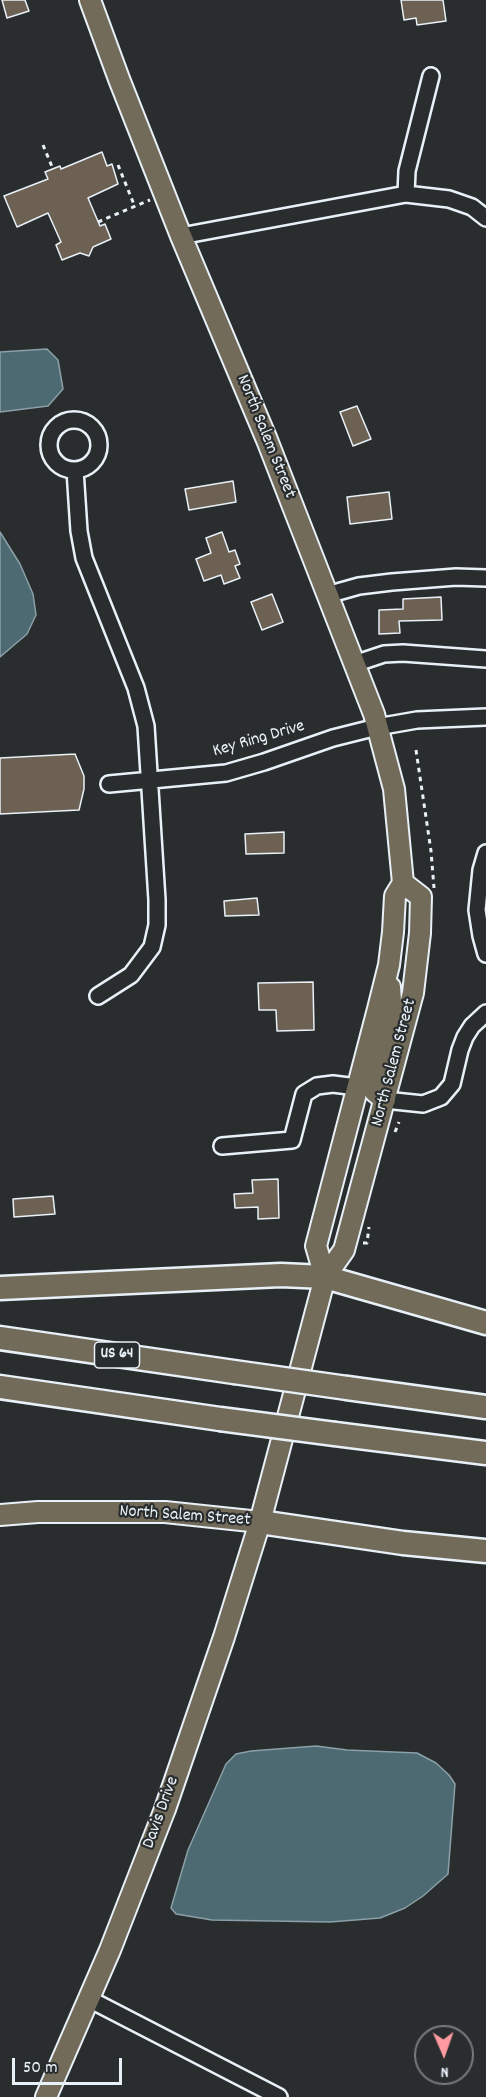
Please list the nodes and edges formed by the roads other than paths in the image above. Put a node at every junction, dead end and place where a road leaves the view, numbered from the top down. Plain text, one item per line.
1 (90, 0) edge
2 (431, 76) dead end
3 (406, 194) junction
4 (486, 218) edge
5 (181, 236) junction
6 (75, 470) dead end
7 (486, 578) edge
8 (327, 595) junction
9 (486, 659) edge
10 (354, 664) junction
11 (486, 717) edge
12 (377, 727) junction
13 (150, 779) junction
14 (110, 784) dead end
15 (486, 853) edge
16 (403, 883) junction
17 (486, 954) edge
18 (388, 965) junction
19 (98, 996) dead end
20 (486, 1013) edge
21 (357, 1087) junction
22 (385, 1100) junction
23 (222, 1146) dead end
24 (325, 1277) junction
25 (0, 1288) edge
26 (486, 1323) edge
27 (0, 1338) edge
28 (0, 1387) edge
29 (486, 1407) edge
30 (486, 1453) edge
31 (0, 1515) edge
32 (260, 1522) junction
33 (486, 1551) edge
34 (89, 1999) junction
35 (46, 2097) edge
36 (279, 2097) edge

1 - 5 main road, North Salem Street
2 - 3 street
3 - 4 street
3 - 5 street
5 - 8 main road, North Salem Street
6 - 13 street
7 - 8 street
8 - 10 main road, North Salem Street
9 - 10 street
10 - 12 main road, North Salem Street
11 - 12 street, Key Ring Drive
12 - 13 street, Key Ring Drive
12 - 16 main road, North Salem Street
13 - 14 street, Key Ring Drive
13 - 19 street
15 - 17 street
16 - 18 main road, North Salem Street
16 - 22 main road, North Salem Street
18 - 21 main road, North Salem Street
18 - 22 main road
20 - 22 street
21 - 23 street
21 - 24 main road, North Salem Street
22 - 24 main road, North Salem Street
24 - 25 highway
24 - 26 highway
24 - 32 main road, North Salem Street
27 - 29 highway, US 64, bridge
28 - 30 highway, bridge
31 - 32 main road, North Salem Street
32 - 33 highway
32 - 34 main road, Davis Drive
34 - 35 main road, Davis Drive
34 - 36 street

